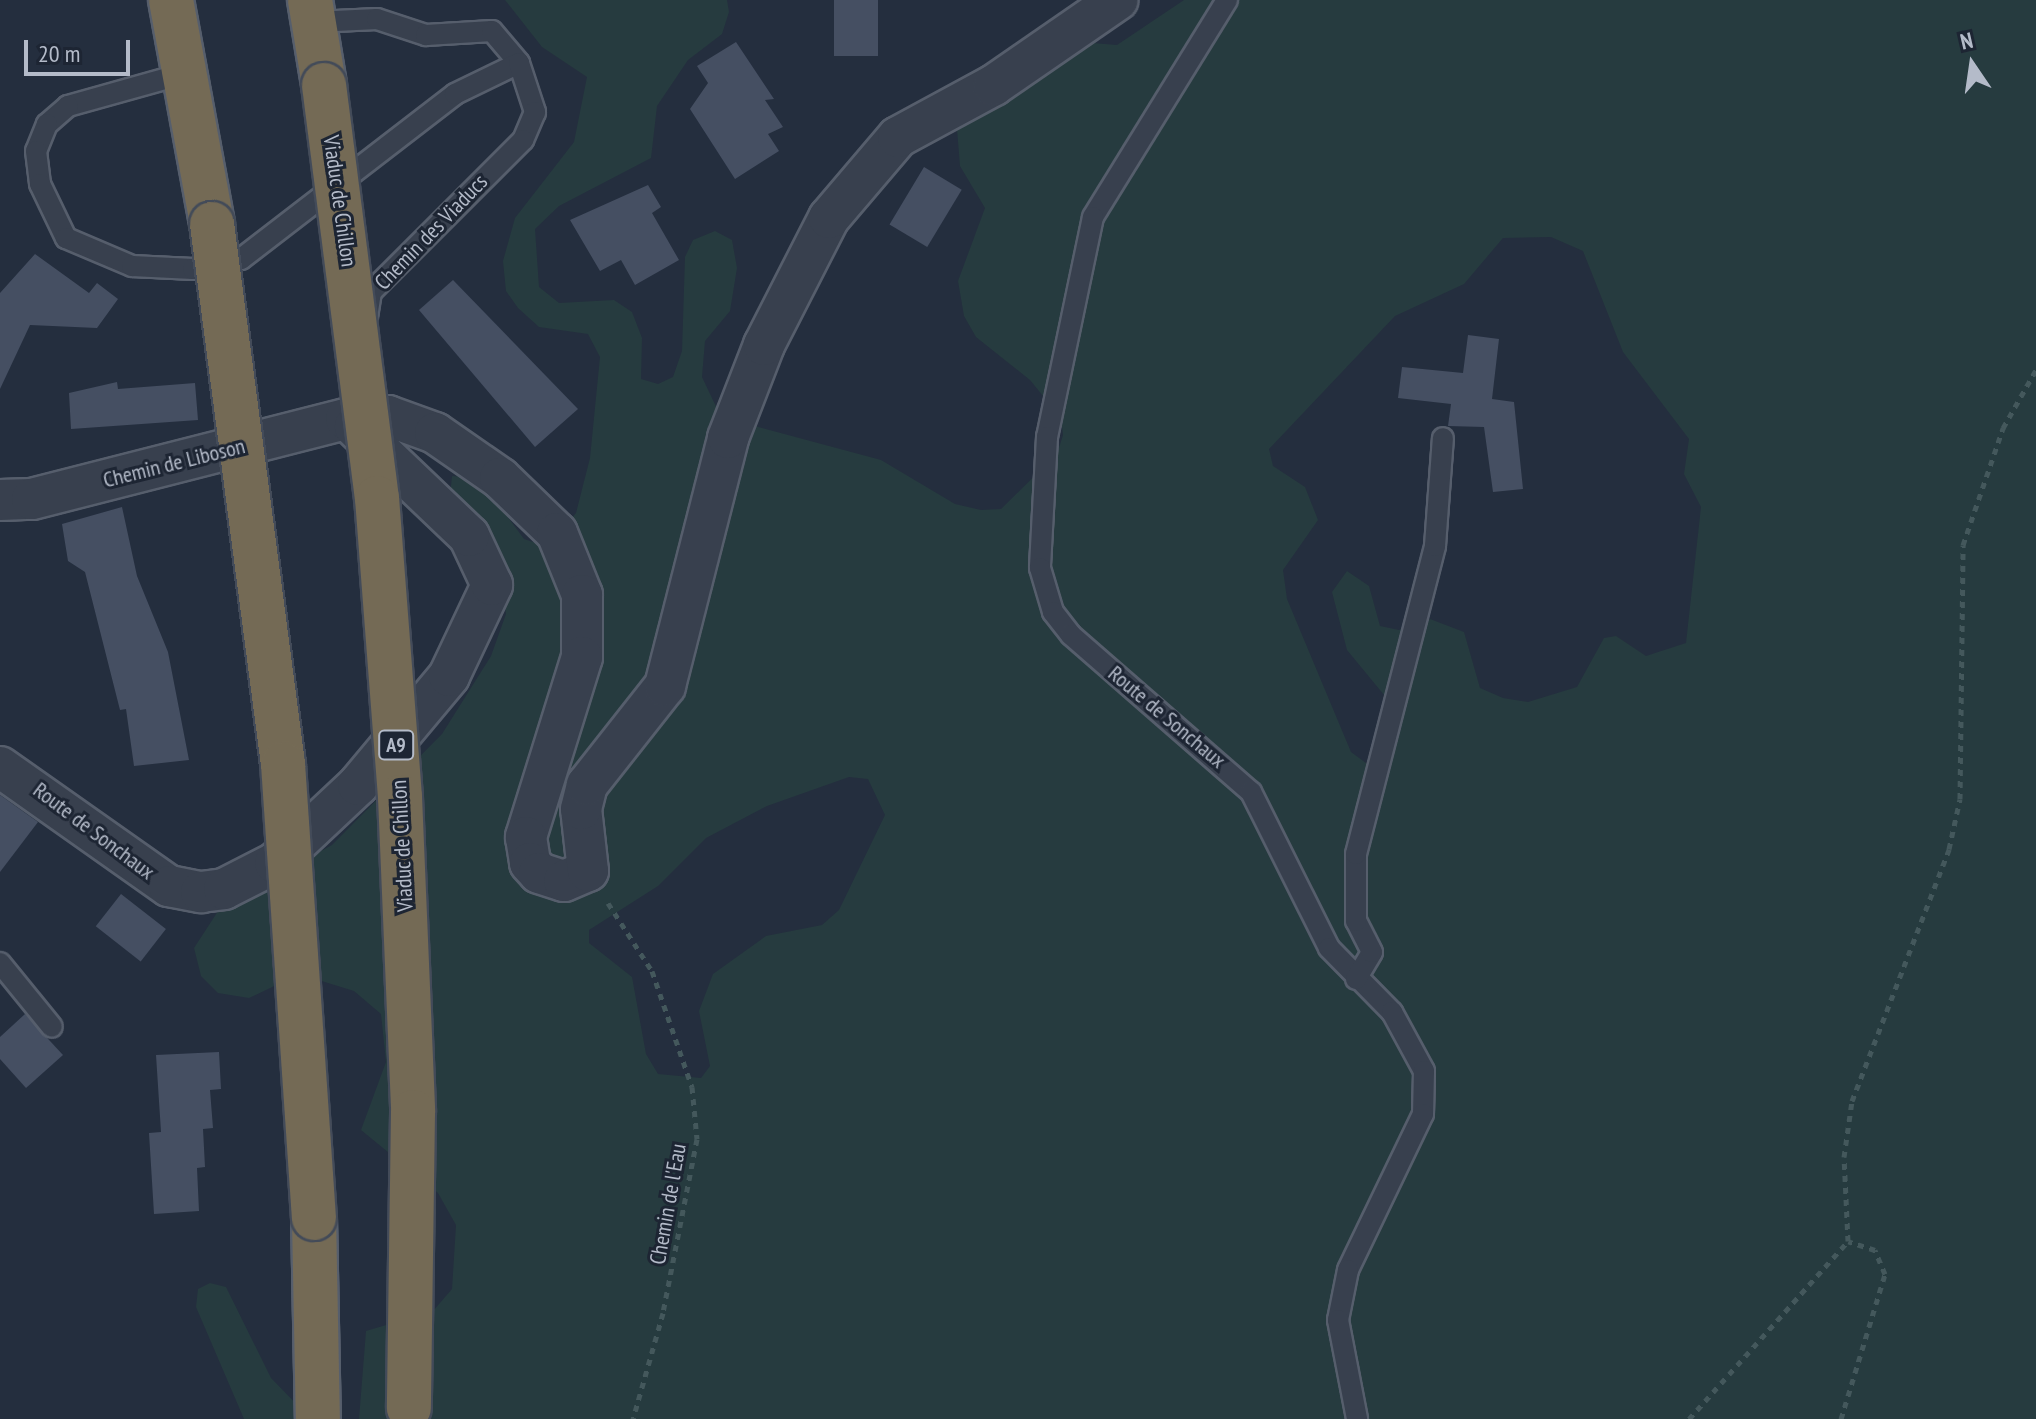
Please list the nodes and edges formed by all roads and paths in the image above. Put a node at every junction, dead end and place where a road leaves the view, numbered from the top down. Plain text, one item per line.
1 (171, 0) edge
2 (1117, 0) edge
3 (1227, 0) edge
4 (312, 11) edge
5 (519, 63) junction
6 (186, 73) junction
7 (2036, 370) edge
8 (388, 416) junction
9 (346, 419) junction
10 (1443, 438) dead end
11 (0, 500) edge
12 (0, 767) edge
13 (588, 871) junction
14 (0, 963) edge
15 (1356, 979) junction
16 (52, 1027) dead end
17 (1848, 1241) junction
18 (318, 1419) edge
19 (408, 1419) edge
20 (633, 1419) edge
21 (1357, 1419) edge
22 (1689, 1419) edge
23 (1841, 1419) edge

1 - 6 highway
2 - 13 street
3 - 15 lane, Route de Sonchaux
4 - 5 lane, Chemin des Viaducs
4 - 19 highway, Viaduc de Chillon / A9, bridge
5 - 6 lane
5 - 8 lane, Chemin des Viaducs
6 - 18 highway, bridge
7 - 17 path
8 - 9 street, Chemin de Liboson
8 - 13 street
9 - 11 street, Chemin de Liboson
9 - 12 street, Route de Sonchaux
10 - 15 lane
13 - 20 path, Chemin de l'Eau
14 - 16 lane
15 - 21 lane, Route de Sonchaux
17 - 22 path
17 - 23 path

